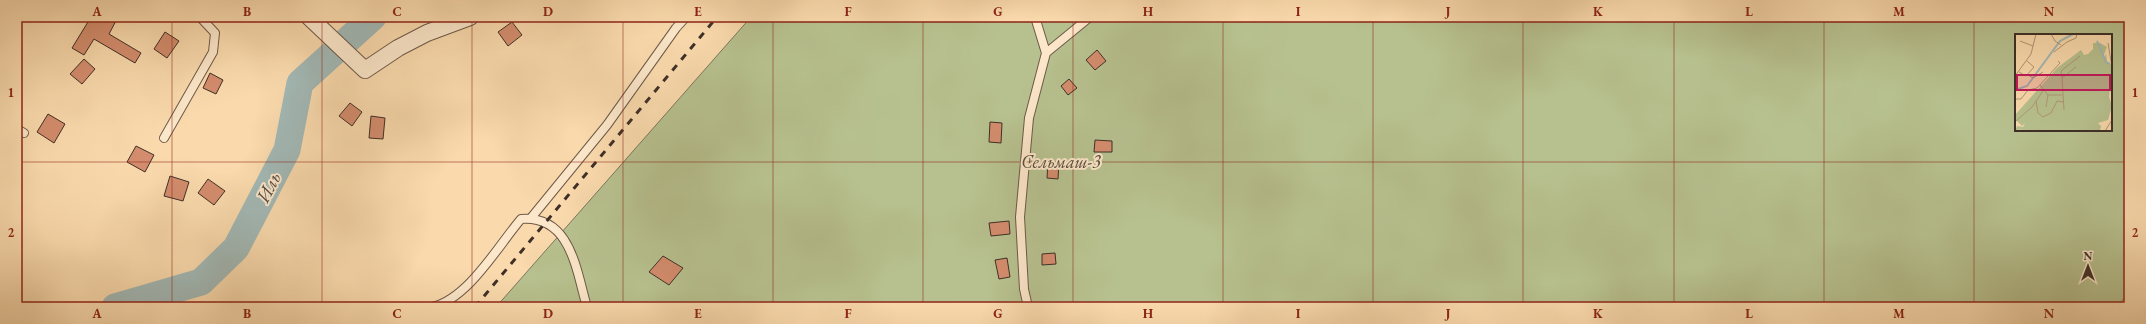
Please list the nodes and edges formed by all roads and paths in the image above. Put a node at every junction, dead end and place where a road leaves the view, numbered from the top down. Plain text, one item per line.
1 (200, 17) edge
2 (470, 17) edge
3 (686, 17) edge
4 (1035, 17) edge
5 (1090, 17) edge
6 (312, 18) edge
7 (1046, 53) junction
8 (164, 138) dead end
9 (531, 218) junction
10 (432, 307) edge
11 (587, 307) edge
12 (1028, 307) edge

1 - 8 lane
2 - 6 street
3 - 9 lane
4 - 7 lane
5 - 7 lane
7 - 12 lane
9 - 10 lane
9 - 11 lane

